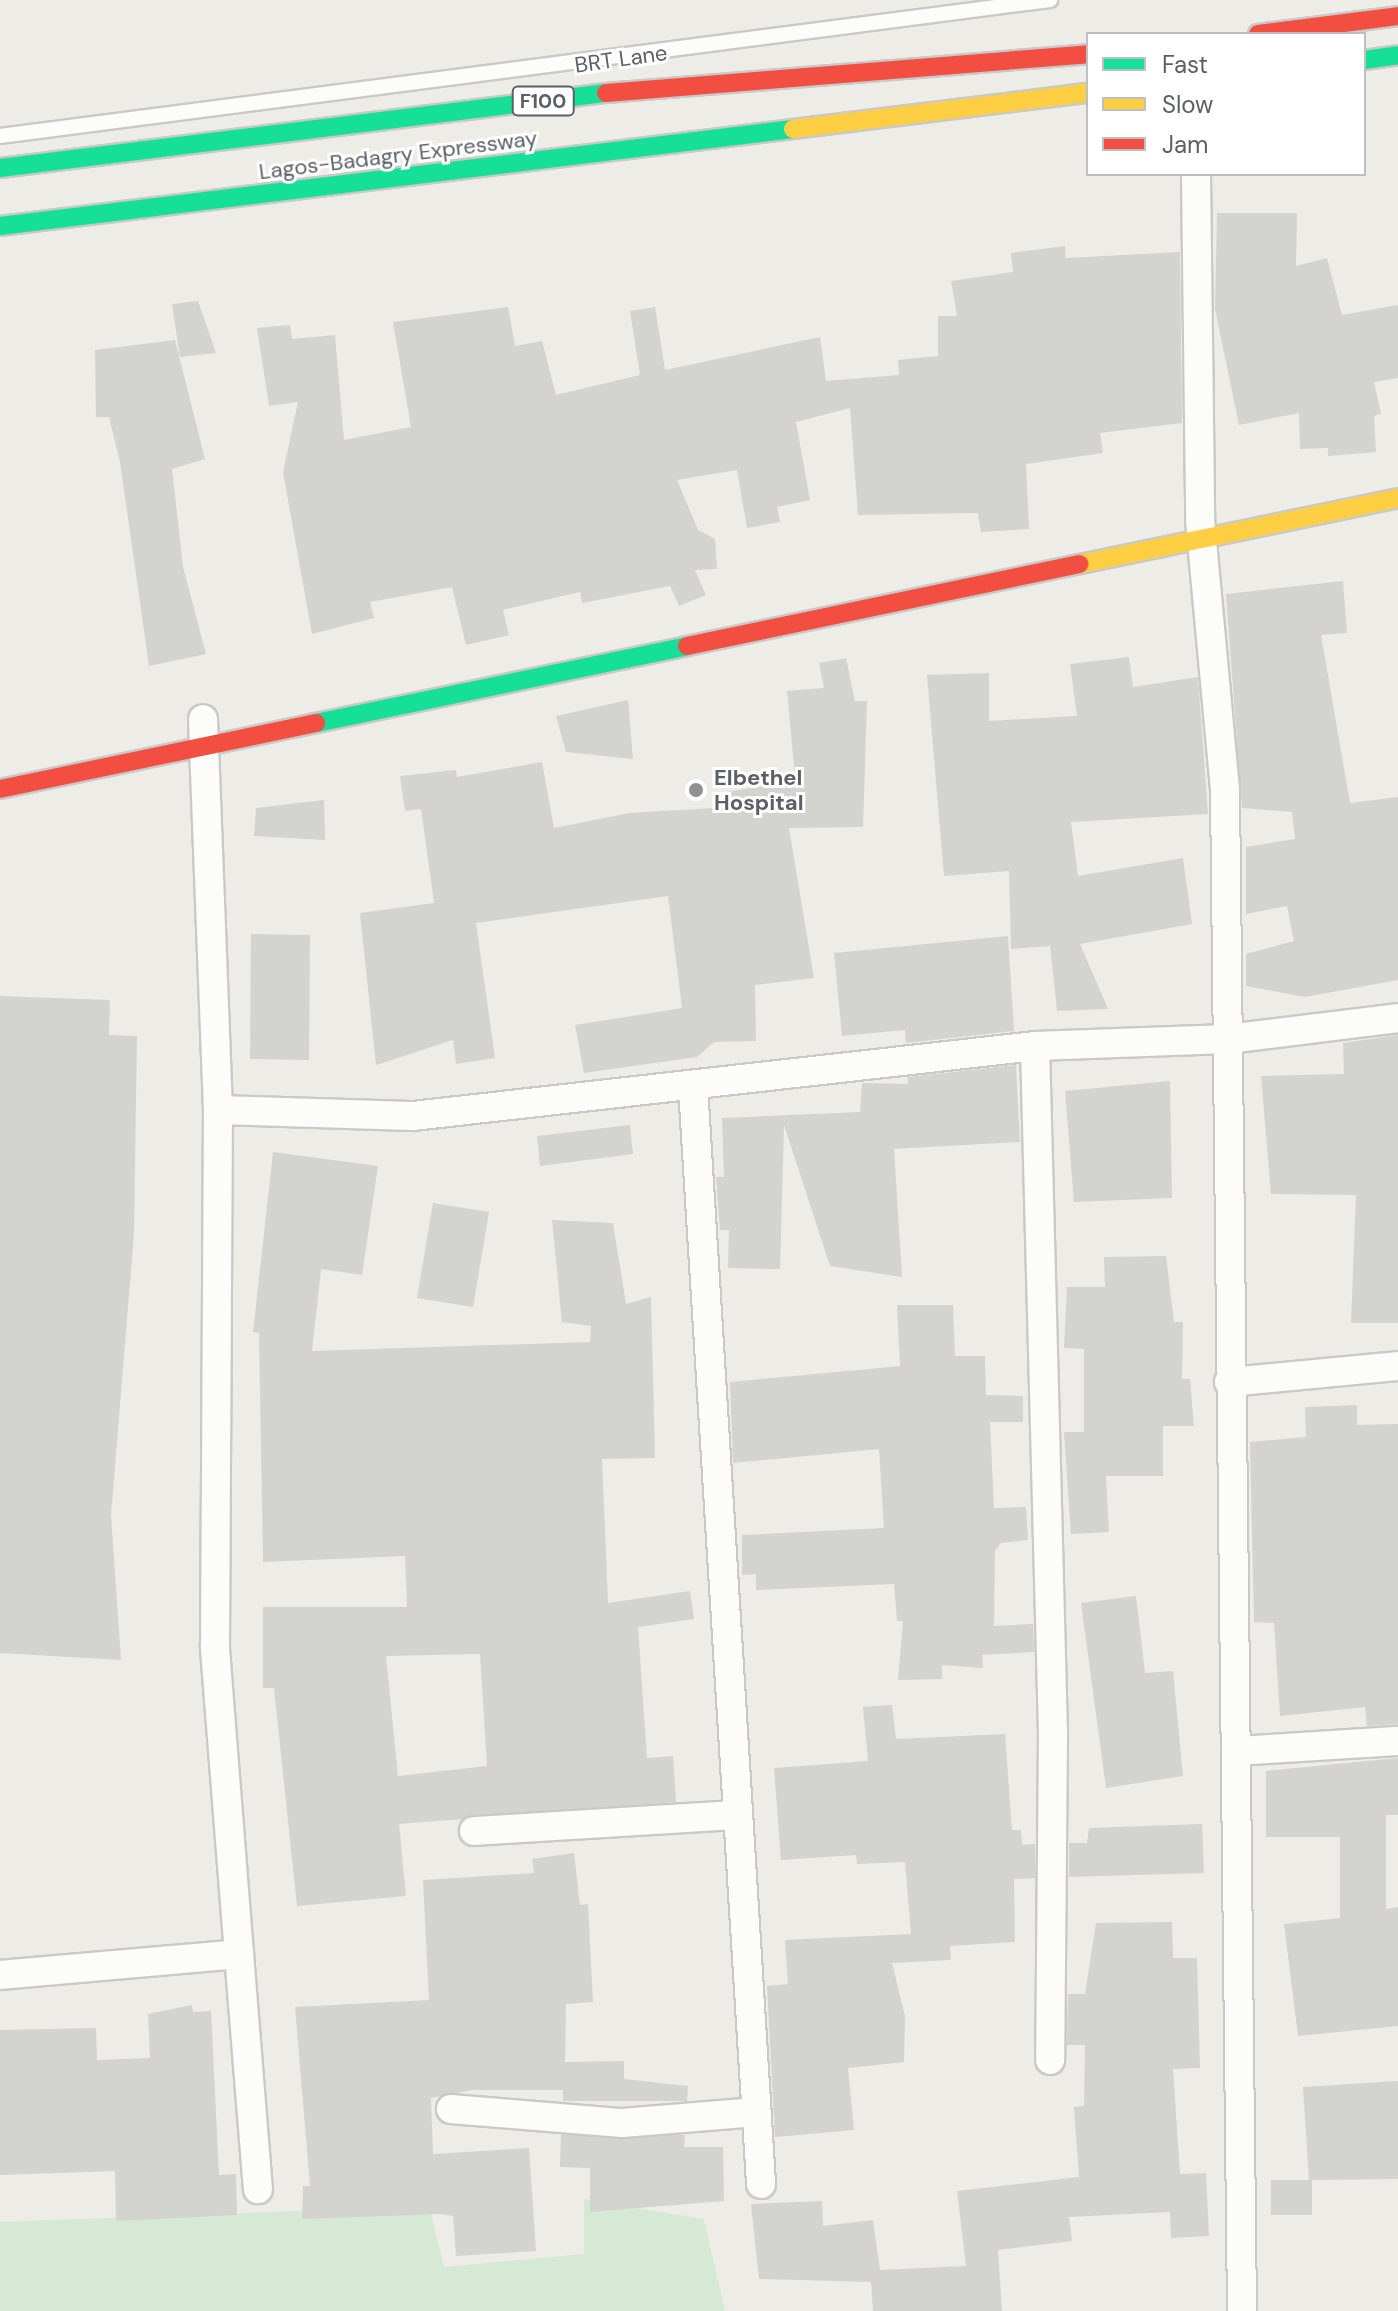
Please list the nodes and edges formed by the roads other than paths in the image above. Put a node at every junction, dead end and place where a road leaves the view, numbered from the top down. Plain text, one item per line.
1 (1050, 0) edge
2 (1398, 16) edge
3 (1274, 32) edge
4 (1086, 54) edge
5 (1398, 55) edge
6 (1366, 60) edge
7 (1086, 93) edge
8 (0, 136) edge
9 (0, 168) edge
10 (1193, 176) edge
11 (0, 226) edge
12 (1307, 495) dead end
13 (1398, 498) edge
14 (1200, 531) junction
15 (811, 598) dead end
16 (203, 726) junction
17 (0, 789) edge
18 (1398, 1018) edge
19 (1228, 1039) junction
20 (1035, 1046) junction
21 (693, 1087) junction
22 (218, 1110) junction
23 (1398, 1366) edge
24 (1229, 1382) junction
25 (1398, 1741) edge
26 (1237, 1751) junction
27 (738, 1815) junction
28 (474, 1831) dead end
29 (239, 1954) junction
30 (0, 1975) edge
31 (1050, 2060) dead end
32 (451, 2109) dead end
33 (757, 2112) junction
34 (761, 2184) dead end
35 (258, 2189) dead end
36 (1242, 2311) edge

1 - 8 lane, BRT Lane
2 - 3 main road
4 - 9 main road, Lagos-Badagry Expressway / F100
5 - 6 main road
7 - 11 main road, Lagos-Badagry Expressway
10 - 14 street
12 - 14 main road
13 - 14 main road
14 - 15 main road
14 - 16 main road
14 - 19 street
16 - 17 main road
16 - 22 street
18 - 19 street
19 - 20 street
19 - 24 street
20 - 21 street
20 - 31 street
21 - 22 street
21 - 27 street
22 - 29 street
23 - 24 street
24 - 26 street
25 - 26 street
26 - 36 street
27 - 28 street
27 - 33 street
29 - 30 street
29 - 35 street
32 - 33 street
33 - 34 street

